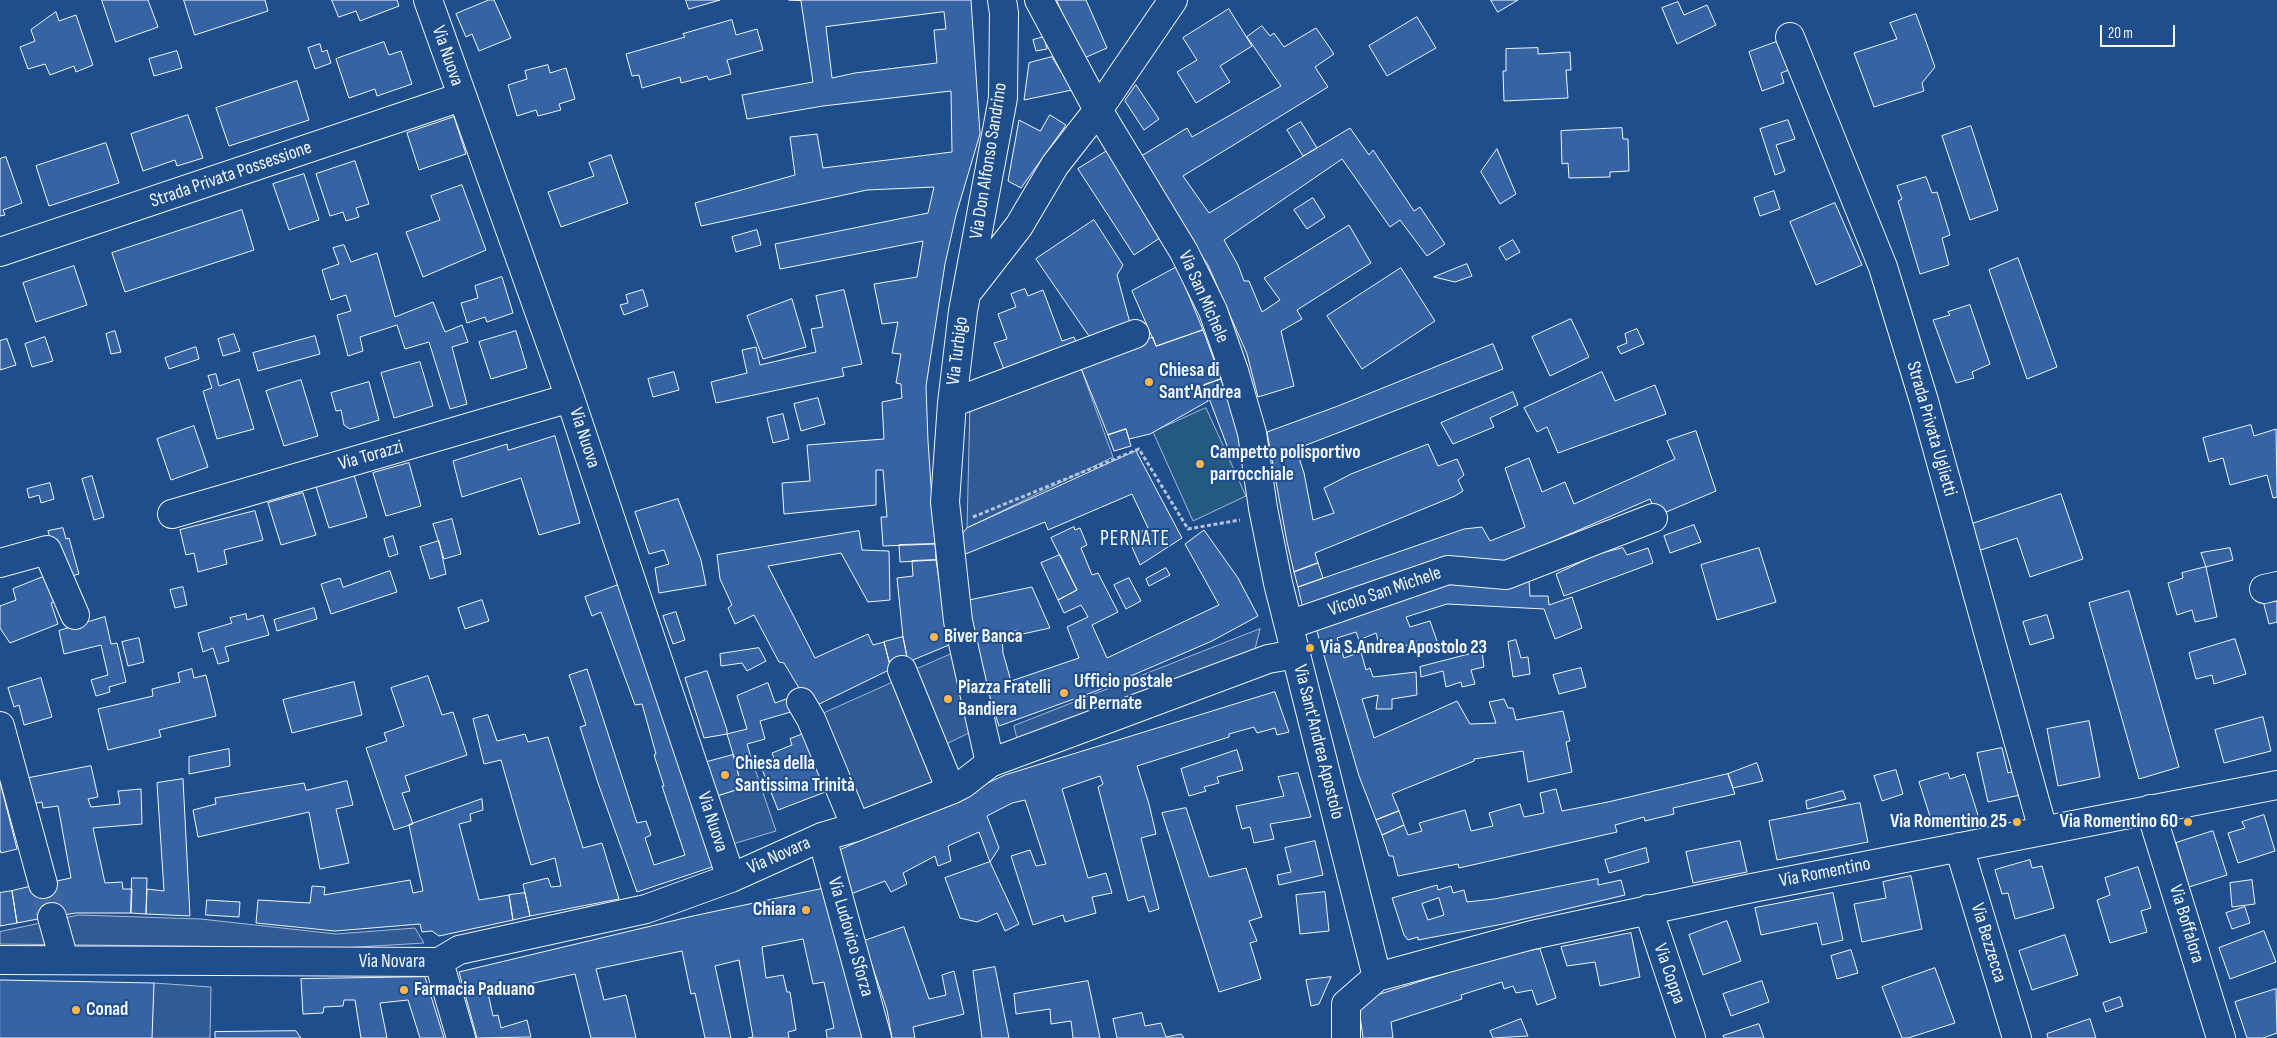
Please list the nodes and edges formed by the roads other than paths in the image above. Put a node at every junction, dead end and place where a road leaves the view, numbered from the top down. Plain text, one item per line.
1 (428, 0) edge
2 (1039, 0) edge
3 (1173, 0) edge
4 (1010, 4) edge
5 (1790, 37) dead end
6 (461, 97) junction
7 (1098, 110) junction
8 (0, 252) edge
9 (967, 292) junction
10 (1135, 334) dead end
11 (570, 398) junction
12 (952, 403) junction
13 (172, 514) dead end
14 (1653, 518) dead end
15 (0, 563) edge
16 (75, 615) dead end
17 (1288, 625) junction
18 (1296, 654) junction
19 (902, 670) dead end
20 (802, 702) dead end
21 (0, 726) edge
22 (990, 763) junction
23 (2277, 785) edge
24 (951, 790) junction
25 (2150, 809) junction
26 (856, 827) junction
27 (2043, 830) junction
28 (822, 837) junction
29 (1959, 847) junction
30 (731, 878) junction
31 (43, 884) tunnel mouth
32 (1648, 909) junction
33 (52, 917) tunnel mouth
34 (0, 960) edge
35 (64, 960) junction
36 (439, 962) junction
37 (1377, 977) junction
38 (461, 1038) edge
39 (877, 1038) edge
40 (1346, 1038) edge
41 (1691, 1038) edge
42 (2017, 1038) edge
43 (2221, 1038) edge

1 - 6 street, Via Nuova
2 - 7 street, Via San Michele
3 - 7 street, Via Turbigo
4 - 9 street, Via Don Alfonso Sandrino
5 - 27 street, Strada Privata Uglietti
6 - 8 street, Strada Privata Possessione
6 - 11 street, Via Nuova
7 - 9 street, Via Turbigo
7 - 17 street, Via San Michele
9 - 12 street, Via Turbigo
10 - 12 street
11 - 13 street, Via Torazzi
11 - 30 street, Via Nuova
12 - 22 street, Via Turbigo
14 - 17 street, Vicolo San Michele
15 - 16 street
17 - 18 street, Via San Michele
18 - 22 street, Via Sant'Andrea Apostolo
18 - 37 street, Via Sant'Andrea Apostolo
19 - 24 street
20 - 26 street
21 - 31 street
22 - 24 street, Via Sant'Andrea Apostolo
23 - 25 street, Via Romentino
24 - 26 street, Via Sant'Andrea Apostolo
25 - 27 street, Via Romentino
25 - 43 street, Via Boffalora
26 - 28 street, Via Sant'Andrea Apostolo
27 - 29 street, Via Romentino
28 - 30 street, Via Novara
28 - 39 street, Via Ludovico Sforza
29 - 32 street, Via Romentino
29 - 42 street, Via Bezzecca
30 - 36 street, Via Novara
32 - 37 street, Via Romentino
32 - 41 street, Via Coppa
33 - 35 street
34 - 35 street, Via Novara
35 - 36 street, Via Novara
36 - 38 street
37 - 40 street

